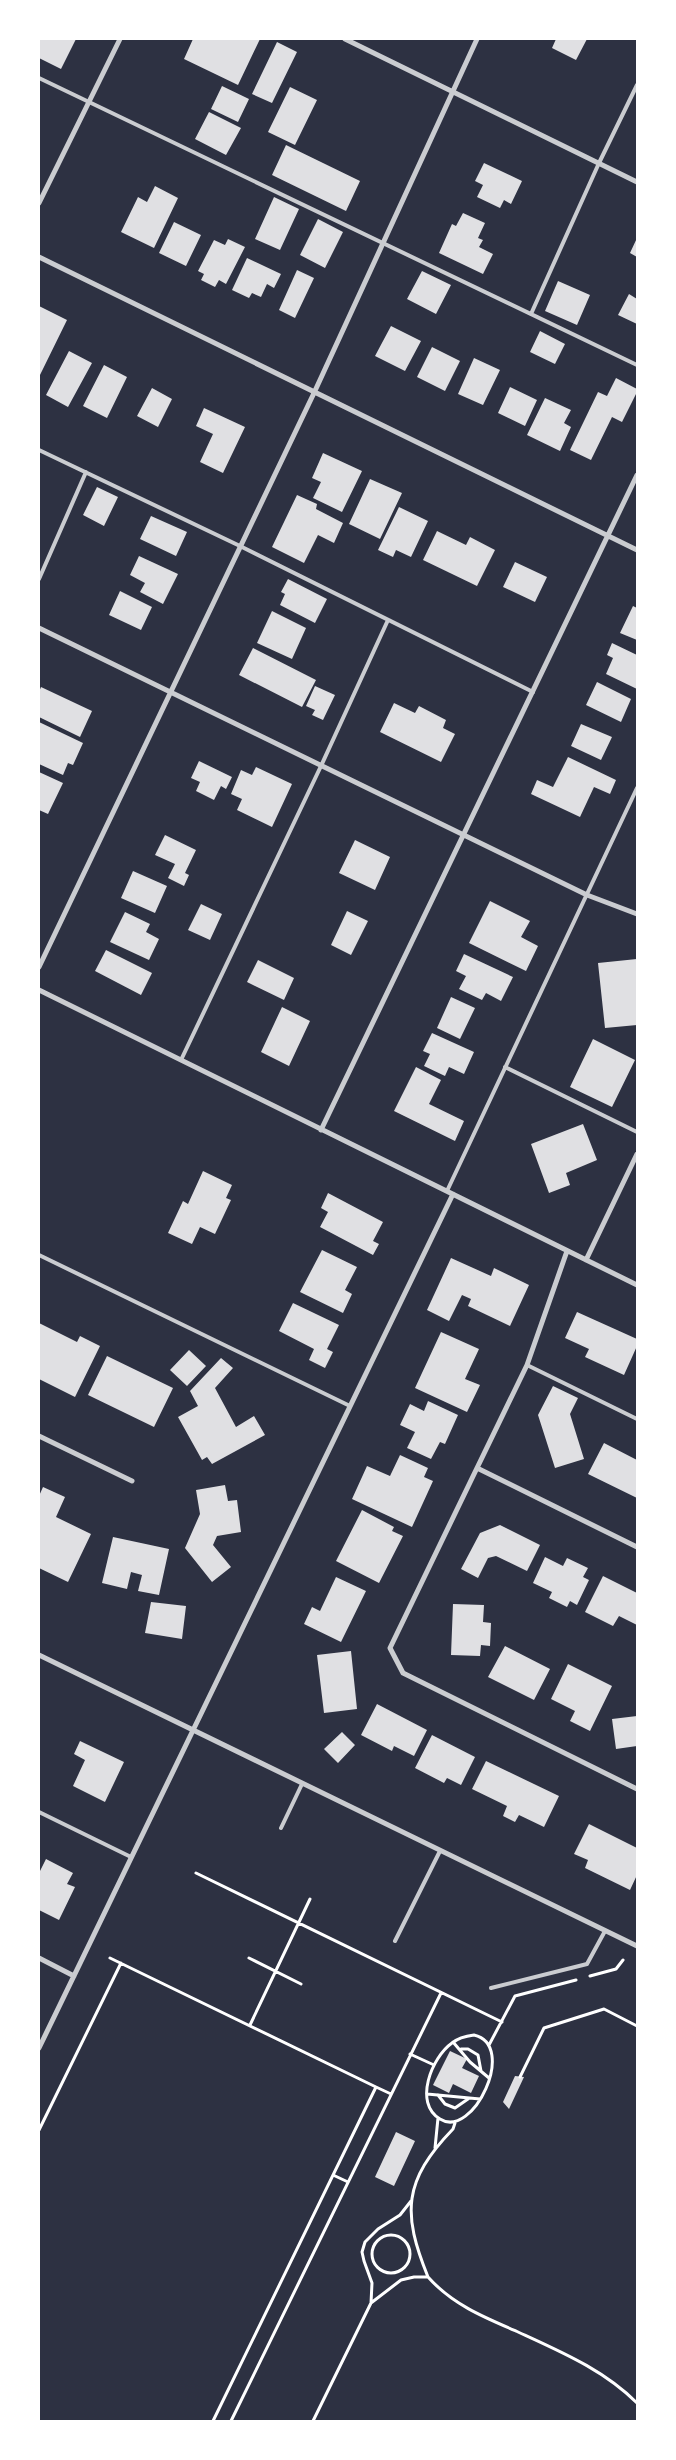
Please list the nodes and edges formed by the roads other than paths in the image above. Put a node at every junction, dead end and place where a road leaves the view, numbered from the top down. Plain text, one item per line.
1 (120, 39) edge
2 (345, 39) edge
3 (476, 39) edge
4 (39, 78) edge
5 (637, 84) edge
6 (451, 91) junction
7 (89, 102) junction
8 (598, 163) junction
9 (637, 182) edge
10 (39, 203) edge
11 (382, 242) junction
12 (39, 257) edge
13 (531, 314) junction
14 (637, 365) edge
15 (314, 393) junction
16 (39, 450) edge
17 (86, 472) junction
18 (637, 475) edge
19 (608, 536) junction
20 (240, 546) junction
21 (637, 550) edge
22 (39, 579) edge
23 (388, 620) junction
24 (39, 628) edge
25 (170, 692) junction
26 (532, 692) junction
27 (321, 766) junction
28 (637, 788) edge
29 (463, 835) junction
30 (587, 895) junction
31 (637, 914) edge
32 (39, 966) edge
33 (39, 990) edge
34 (181, 1060) junction
35 (505, 1067) junction
36 (321, 1130) junction
37 (637, 1132) edge
38 (637, 1154) edge
39 (447, 1191) junction
40 (453, 1194) junction
41 (567, 1251) junction
42 (39, 1255) edge
43 (586, 1260) junction
44 (637, 1285) edge
45 (527, 1365) junction
46 (350, 1406) junction
47 (637, 1419) edge
48 (39, 1436) edge
49 (476, 1468) junction
50 (132, 1482) dead end
51 (637, 1547) edge
52 (39, 1655) edge
53 (192, 1731) junction
54 (302, 1784) junction
55 (637, 1789) edge
56 (39, 1812) edge
57 (281, 1828) dead end
58 (440, 1851) junction
59 (131, 1857) junction
60 (605, 1931) junction
61 (396, 1941) dead end
62 (637, 1946) edge
63 (39, 1958) edge
64 (74, 1976) junction
65 (491, 1988) dead end
66 (39, 2048) edge

1 - 7 street
2 - 6 street
3 - 6 street
4 - 7 lane
5 - 8 lane
6 - 8 street
6 - 11 street
7 - 10 street
7 - 11 lane
8 - 9 street
8 - 13 lane
11 - 13 lane
11 - 15 street
12 - 15 street
13 - 14 lane
15 - 19 street
15 - 20 street
16 - 17 lane
17 - 20 lane
17 - 22 lane
18 - 19 street
19 - 21 street
19 - 26 street
20 - 23 lane
20 - 25 street
23 - 26 lane
23 - 27 lane
24 - 25 street
25 - 27 street
25 - 32 street
26 - 29 street
27 - 29 street
27 - 34 lane
28 - 30 lane
29 - 30 street
29 - 36 street
30 - 31 street
30 - 35 lane
33 - 34 street
34 - 36 street
35 - 37 lane
35 - 39 lane
36 - 39 street
38 - 43 street
39 - 40 street
40 - 41 street
40 - 46 street
41 - 43 street
41 - 45 street
42 - 46 lane
43 - 44 street
45 - 47 lane
45 - 49 street
46 - 53 street
48 - 50 street
49 - 51 street
49 - 55 street
52 - 53 street
53 - 54 street
53 - 59 street
54 - 57 lane
54 - 58 street
56 - 59 lane
58 - 60 street
58 - 61 lane
59 - 64 street
60 - 62 street
60 - 65 lane
63 - 64 street
64 - 66 street

